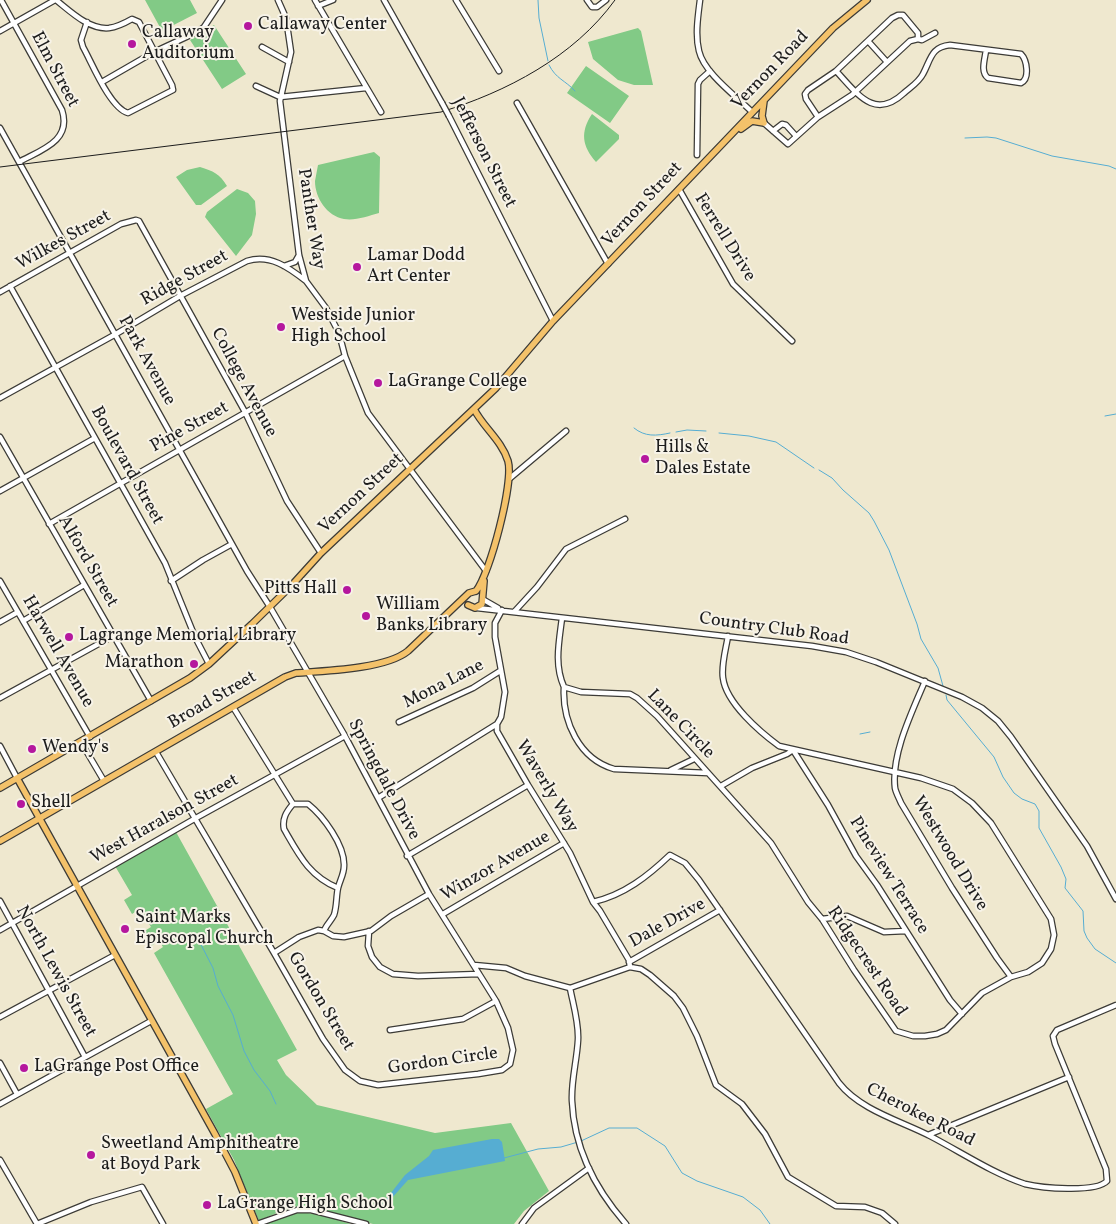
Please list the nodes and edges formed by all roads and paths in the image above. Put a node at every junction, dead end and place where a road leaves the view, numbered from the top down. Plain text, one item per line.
1 (1, 0) edge
2 (56, 0) edge
3 (222, 0) edge
4 (278, 0) edge
5 (315, 0) edge
6 (333, 0) edge
7 (384, 0) edge
8 (456, 0) edge
9 (587, 0) edge
10 (606, 0) edge
11 (700, 0) edge
12 (867, 0) edge
13 (318, 6) junction
14 (87, 22) junction
15 (14, 23) junction
16 (0, 31) edge
17 (935, 33) dead end
18 (918, 38) junction
19 (868, 41) junction
20 (262, 47) dead end
21 (986, 50) junction
22 (154, 52) junction
23 (289, 62) junction
24 (887, 62) junction
25 (499, 71) dead end
26 (710, 71) junction
27 (836, 71) junction
28 (102, 82) junction
29 (256, 86) dead end
30 (366, 88) junction
31 (856, 91) junction
32 (280, 97) junction
33 (764, 100) junction
34 (517, 103) dead end
35 (380, 112) dead end
36 (752, 112) junction
37 (818, 117) junction
38 (764, 123) junction
39 (0, 128) edge
40 (773, 131) junction
41 (796, 136) junction
42 (727, 139) junction
43 (697, 155) dead end
44 (18, 162) junction
45 (700, 167) joint
46 (679, 189) junction
47 (142, 224) joint
48 (69, 253) junction
49 (299, 255) junction
50 (608, 264) junction
51 (284, 266) junction
52 (306, 281) junction
53 (10, 286) junction
54 (0, 292) edge
55 (180, 296) junction
56 (553, 320) junction
57 (116, 334) junction
58 (792, 341) dead end
59 (346, 356) junction
60 (55, 367) junction
61 (0, 398) edge
62 (474, 409) junction
63 (245, 412) junction
64 (566, 431) dead end
65 (0, 437) edge
66 (96, 438) junction
67 (180, 450) junction
68 (410, 469) junction
69 (23, 478) junction
70 (509, 479) junction
71 (120, 482) junction
72 (0, 491) edge
73 (625, 519) dead end
74 (49, 524) junction
75 (232, 544) junction
76 (321, 553) junction
77 (486, 571) junction
78 (483, 579) junction
79 (0, 581) edge
80 (171, 581) junction
81 (84, 585) junction
82 (476, 591) junction
83 (467, 596) junction
84 (483, 598) junction
85 (468, 605) junction
86 (270, 607) junction
87 (477, 608) junction
88 (500, 609) junction
89 (18, 612) junction
90 (514, 612) junction
91 (447, 615) junction
92 (562, 618) junction
93 (23, 621) junction
94 (0, 622) edge
95 (113, 636) junction
96 (728, 636) junction
97 (209, 664) junction
98 (51, 670) junction
99 (500, 671) junction
100 (308, 672) junction
101 (925, 681) junction
102 (564, 687) junction
103 (0, 698) edge
104 (151, 701) junction
105 (233, 707) junction
106 (399, 722) dead end
107 (496, 724) junction
108 (345, 736) junction
109 (90, 737) junction
110 (81, 742) junction
111 (0, 746) edge
112 (793, 750) junction
113 (156, 752) junction
114 (694, 759) junction
115 (669, 771) junction
116 (895, 772) junction
117 (274, 774) junction
118 (708, 774) junction
119 (17, 778) junction
120 (104, 781) junction
121 (528, 785) junction
122 (721, 786) junction
123 (0, 788) edge
124 (378, 798) junction
125 (293, 804) junction
126 (196, 818) junction
127 (40, 819) junction
128 (0, 841) edge
129 (564, 843) junction
130 (407, 856) junction
131 (76, 886) junction
132 (338, 888) junction
133 (429, 894) junction
134 (1116, 898) edge
135 (0, 901) edge
136 (593, 902) junction
137 (720, 910) junction
138 (443, 914) junction
139 (822, 920) junction
140 (12, 923) junction
141 (0, 930) edge
142 (324, 931) junction
143 (369, 931) junction
144 (906, 931) junction
145 (274, 953) junction
146 (115, 955) junction
147 (630, 964) junction
148 (474, 965) junction
149 (479, 974) junction
150 (1011, 977) junction
151 (570, 988) junction
152 (49, 990) junction
153 (496, 1001) junction
154 (1116, 1005) edge
155 (962, 1014) junction
156 (0, 1017) edge
157 (151, 1021) junction
158 (390, 1030) dead end
159 (85, 1057) junction
160 (0, 1063) edge
161 (1069, 1077) junction
162 (360, 1081) joint
163 (13, 1087) junction
164 (28, 1088) junction
165 (17, 1094) junction
166 (0, 1104) edge
167 (928, 1135) junction
168 (0, 1160) edge
169 (589, 1168) junction
170 (37, 1224) edge
171 (163, 1224) edge
172 (257, 1224) edge
173 (366, 1224) edge
174 (522, 1224) edge
175 (626, 1224) edge
176 (895, 1224) edge

1 - 15 street, Elm Street
2 - 14 street
2 - 15 street
3 - 22 street
4 - 23 street, Panther Way
5 - 13 street
6 - 13 street
7 - 56 street, Jefferson Street, bridge
8 - 25 street
9 - 10 street
11 - 26 street
12 - 33 main road, Vernon Road
13 - 30 street
14 - 22 street
14 - 28 street
15 - 16 street
15 - 44 street, Elm Street
17 - 18 street
18 - 19 street
18 - 24 street
19 - 24 street
19 - 27 street
20 - 23 street
21 - 21 street
21 - 31 street
22 - 28 street
22 - 28 street
23 - 32 street, Panther Way
24 - 31 street
26 - 36 street
26 - 43 street, Vernon Street
27 - 31 street
27 - 37 street
29 - 32 street
30 - 32 street
30 - 35 street
31 - 37 street
32 - 49 street, Panther Way
33 - 36 main road, Vernon Road
33 - 38 main road
34 - 50 street
36 - 42 main road, Vernon Road
37 - 41 street
38 - 40 street
38 - 42 main road
39 - 44 street, Park Avenue
40 - 41 street
40 - 41 street
42 - 45 main road, Vernon Road
44 - 48 street, Park Avenue
45 - 46 main road, Vernon Street
46 - 50 main road, Vernon Street
46 - 58 street, Ferrell Drive
47 - 48 street, Wilkes Street
47 - 55 street, College Avenue
48 - 53 street, Wilkes Street
48 - 57 street, Park Avenue
49 - 51 street
49 - 52 street, Panther Way
50 - 56 main road, Vernon Street
51 - 52 street, Ridge Street
51 - 55 street, Ridge Street
52 - 59 street, Panther Way
53 - 54 street, Wilkes Street
53 - 60 street, Boulevard Street
55 - 57 street, Ridge Street
55 - 63 street, College Avenue
56 - 62 main road, Vernon Street
57 - 60 street, Ridge Street
57 - 67 street, Park Avenue
59 - 63 street, Pine Street
59 - 68 street, Panther Way
60 - 61 street, Ridge Street
60 - 66 street, Boulevard Street
62 - 68 main road, Vernon Street
62 - 70 main road
63 - 67 street, Pine Street
63 - 76 street, College Avenue
64 - 70 street
65 - 69 street, Alford Street
66 - 69 street
66 - 71 street, Boulevard Street
67 - 71 street, Pine Street
67 - 75 street, Park Avenue
68 - 76 main road, Vernon Street
68 - 77 street, Panther Way
69 - 72 street
69 - 74 street, Alford Street
70 - 77 main road
71 - 74 street, Pine Street
71 - 80 street, Boulevard Street
73 - 90 street
74 - 81 street, Alford Street
75 - 80 street
75 - 86 street, Park Avenue
76 - 86 main road, Vernon Street
77 - 78 main road
78 - 82 main road
78 - 84 main road
79 - 89 street, Harwell Avenue
80 - 97 street, Boulevard Street
81 - 93 street
81 - 95 street, Alford Street
82 - 83 main road
82 - 84 main road
83 - 85 main road
83 - 91 main road, Broad Street
84 - 87 main road
84 - 88 street, Country Club Road
85 - 87 main road
85 - 91 main road, Broad Street
86 - 97 main road, Vernon Street
86 - 100 street, Springdale Drive
87 - 88 street, Country Club Road
88 - 90 street, Country Club Road
88 - 99 street
89 - 93 street, Harwell Avenue
89 - 94 street
90 - 92 street, Country Club Road
91 - 100 main road, Broad Street
92 - 96 street, Country Club Road
92 - 102 street
93 - 98 street, Harwell Avenue
95 - 98 street
95 - 104 street, Alford Street
96 - 101 street, Country Club Road
96 - 112 street, Ridgecrest Road
97 - 104 main road, Vernon Street
98 - 103 street
98 - 109 street, Harwell Avenue
99 - 106 street, Mona Lane
99 - 107 street
100 - 105 main road, Broad Street
100 - 108 street, Springdale Drive
101 - 116 street, Westwood Drive
101 - 134 street, Country Club Road
102 - 114 street, Lane Circle
102 - 115 street
104 - 109 main road, Vernon Street
105 - 113 main road, Broad Street
105 - 117 street
107 - 121 street, Waverly Way
107 - 124 street
108 - 117 street, West Haralson Street
108 - 124 street, Springdale Drive
109 - 110 main road, Vernon Street
110 - 119 main road, Vernon Street
110 - 120 street
111 - 119 street
112 - 116 street, Ridgecrest Road
112 - 122 street
112 - 144 street, Pineview Terrace
113 - 120 main road, Broad Street
113 - 126 street, Gordon Street
114 - 115 street
114 - 118 street, Lane Circle
115 - 118 street
116 - 150 street, Westwood Drive
116 - 150 street, Ridgecrest Road
117 - 125 street
117 - 126 street, West Haralson Street
118 - 122 street, Lane Circle
119 - 123 main road, Vernon Street
119 - 127 main road
120 - 127 main road, Broad Street
121 - 129 street, Waverly Way
121 - 130 street
122 - 139 street, Ridgecrest Road
124 - 130 street, Springdale Drive
125 - 132 street
125 - 132 street
126 - 131 street, West Haralson Street
126 - 145 street, Gordon Street
127 - 128 main road, Broad Street
127 - 131 main road
129 - 136 street, Waverly Way
129 - 138 street, Winzor Avenue
130 - 133 street, Springdale Drive
131 - 140 street, West Haralson Street
131 - 146 main road
132 - 142 street
133 - 138 street, Springdale Drive
133 - 143 street
135 - 140 street, North Lewis Street
136 - 137 street, Cherokee Road
136 - 147 street, Waverly Way
137 - 147 street, Dale Drive
137 - 167 street, Cherokee Road
138 - 148 street, Springdale Drive
139 - 144 street
139 - 155 street, Ridgecrest Road
140 - 141 street, West Haralson Street
140 - 152 street, North Lewis Street
142 - 143 street
142 - 145 street
143 - 149 street
144 - 155 street, Pineview Terrace
145 - 162 street, Gordon Street
146 - 152 street
146 - 157 main road
147 - 151 street, Dale Drive
147 - 176 street
148 - 149 street, Gordon Circle
148 - 151 street
149 - 153 street, Gordon Circle
150 - 155 street, Ridgecrest Road
151 - 169 street
152 - 156 street
152 - 159 street, North Lewis Street
153 - 158 street
153 - 162 street, Gordon Circle
154 - 161 street, Cherokee Road
157 - 159 street
157 - 172 main road
159 - 164 street
160 - 163 street
161 - 167 street
161 - 167 street, Cherokee Road
163 - 164 street
163 - 165 street
164 - 165 street
165 - 166 street
168 - 170 street
169 - 174 street
169 - 175 street
170 - 171 street
172 - 173 street

